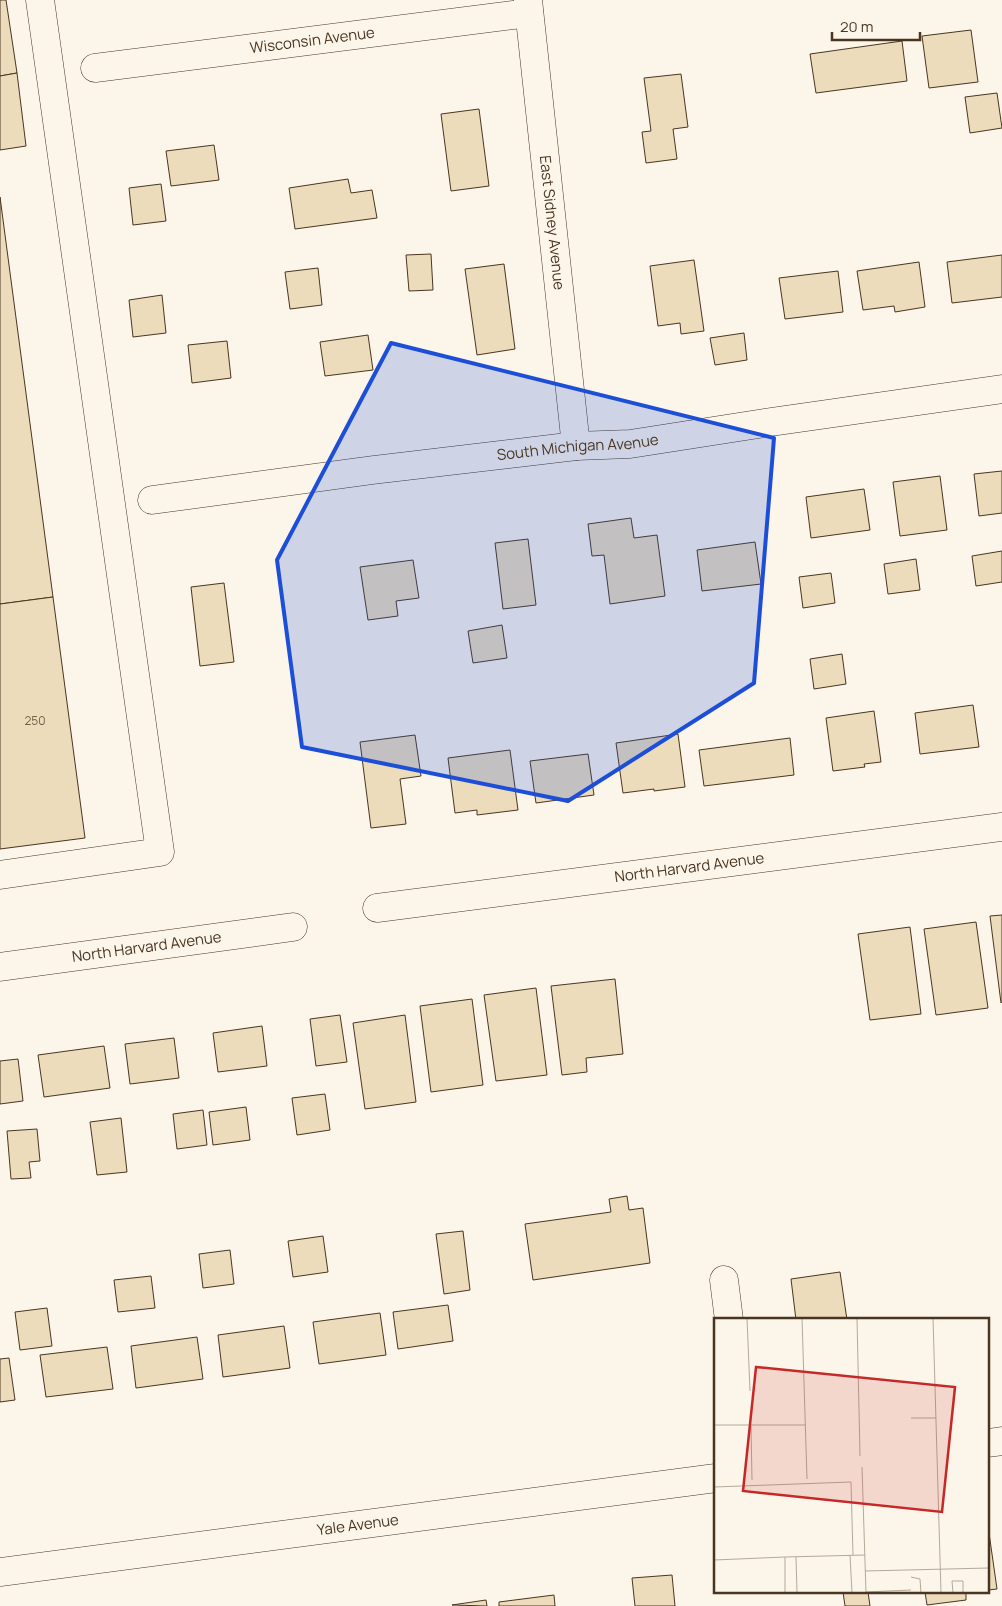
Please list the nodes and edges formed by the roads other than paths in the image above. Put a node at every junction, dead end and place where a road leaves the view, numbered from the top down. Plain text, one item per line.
1 (40, 0) edge
2 (528, 7) edge
3 (95, 68) dead end
4 (1002, 389) edge
5 (576, 446) junction
6 (152, 500) dead end
7 (1002, 827) edge
8 (0, 875) edge
9 (377, 908) dead end
10 (293, 927) dead end
11 (0, 968) edge
12 (724, 1280) dead end
13 (729, 1318) edge
14 (714, 1478) edge
15 (0, 1572) edge

1 - 8 street
2 - 3 street, Wisconsin Avenue
2 - 5 street, East Sidney Avenue
4 - 5 street, South Michigan Avenue
5 - 6 street, South Michigan Avenue
7 - 9 street, North Harvard Avenue
10 - 11 street, North Harvard Avenue
12 - 13 street
14 - 15 street, Yale Avenue

